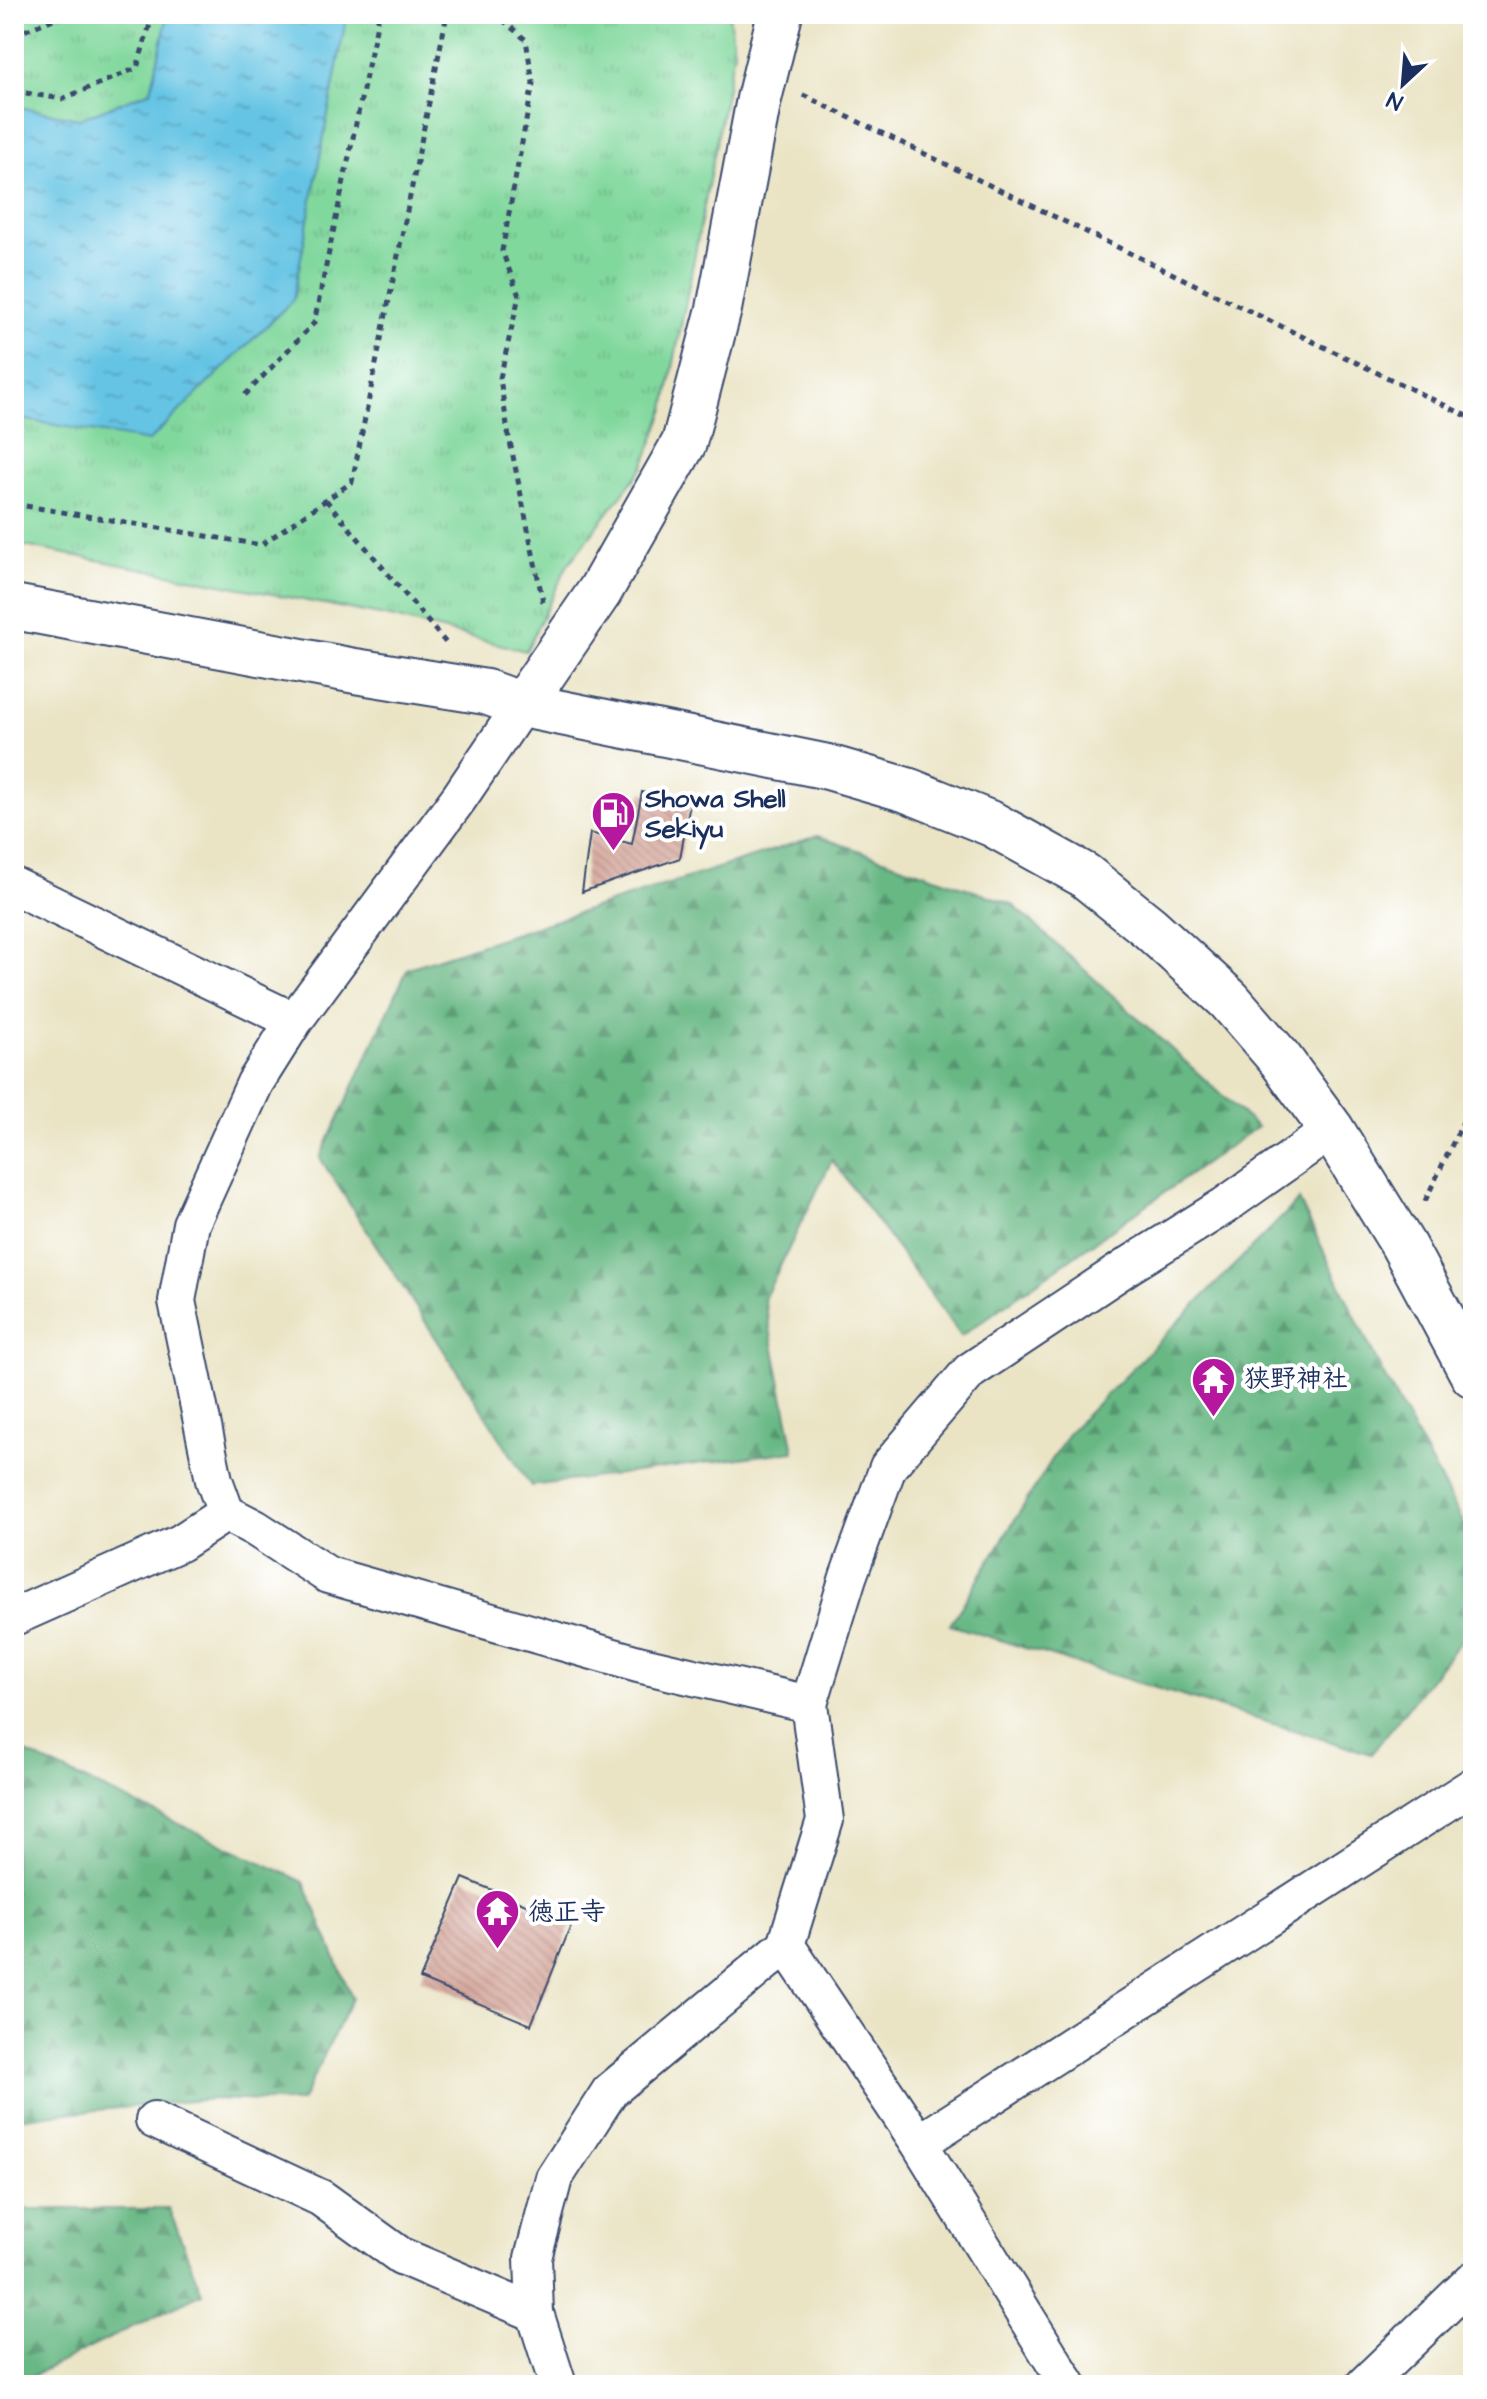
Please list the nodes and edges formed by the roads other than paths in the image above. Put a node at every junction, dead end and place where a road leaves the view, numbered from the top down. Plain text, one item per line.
1 (780, 14) edge
2 (14, 607) edge
3 (522, 705) junction
4 (14, 886) edge
5 (294, 1021) junction
6 (1332, 1130) junction
7 (1473, 1375) edge
8 (226, 1513) junction
9 (14, 1617) edge
10 (809, 1704) junction
11 (1473, 1786) edge
12 (786, 1945) junction
13 (154, 2120) dead end
14 (919, 2143) junction
15 (1473, 2280) edge
16 (535, 2313) junction
17 (1067, 2384) edge
18 (558, 2385) edge
19 (1364, 2385) edge

1 - 3 street
2 - 3 street
3 - 5 street
3 - 6 street
4 - 5 street
5 - 8 street
6 - 7 street
6 - 10 street
8 - 9 street
8 - 10 street
10 - 12 street
11 - 14 street
12 - 14 street
12 - 16 street
13 - 16 street
14 - 17 street
15 - 19 street
16 - 18 street

